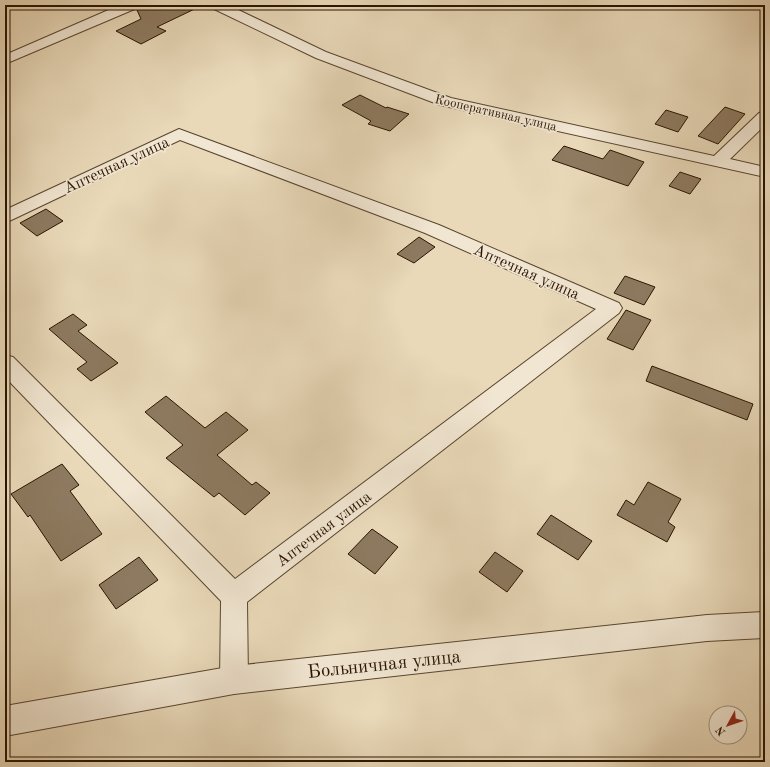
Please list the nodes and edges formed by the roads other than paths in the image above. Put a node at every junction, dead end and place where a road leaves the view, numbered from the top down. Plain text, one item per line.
1 (132, 5) edge
2 (217, 5) edge
3 (5, 60) edge
4 (765, 116) edge
5 (718, 161) junction
6 (765, 172) edge
7 (5, 217) edge
8 (5, 362) edge
9 (234, 596) junction
10 (765, 625) edge
11 (234, 680) junction
12 (5, 721) edge

1 - 3 street
2 - 5 street, Кооперативная улица
4 - 5 street
5 - 6 street, Кооперативная улица
7 - 9 street, Аптечная улица
8 - 9 street
9 - 11 street
10 - 11 street, Больничная улица
11 - 12 street, Больничная улица

